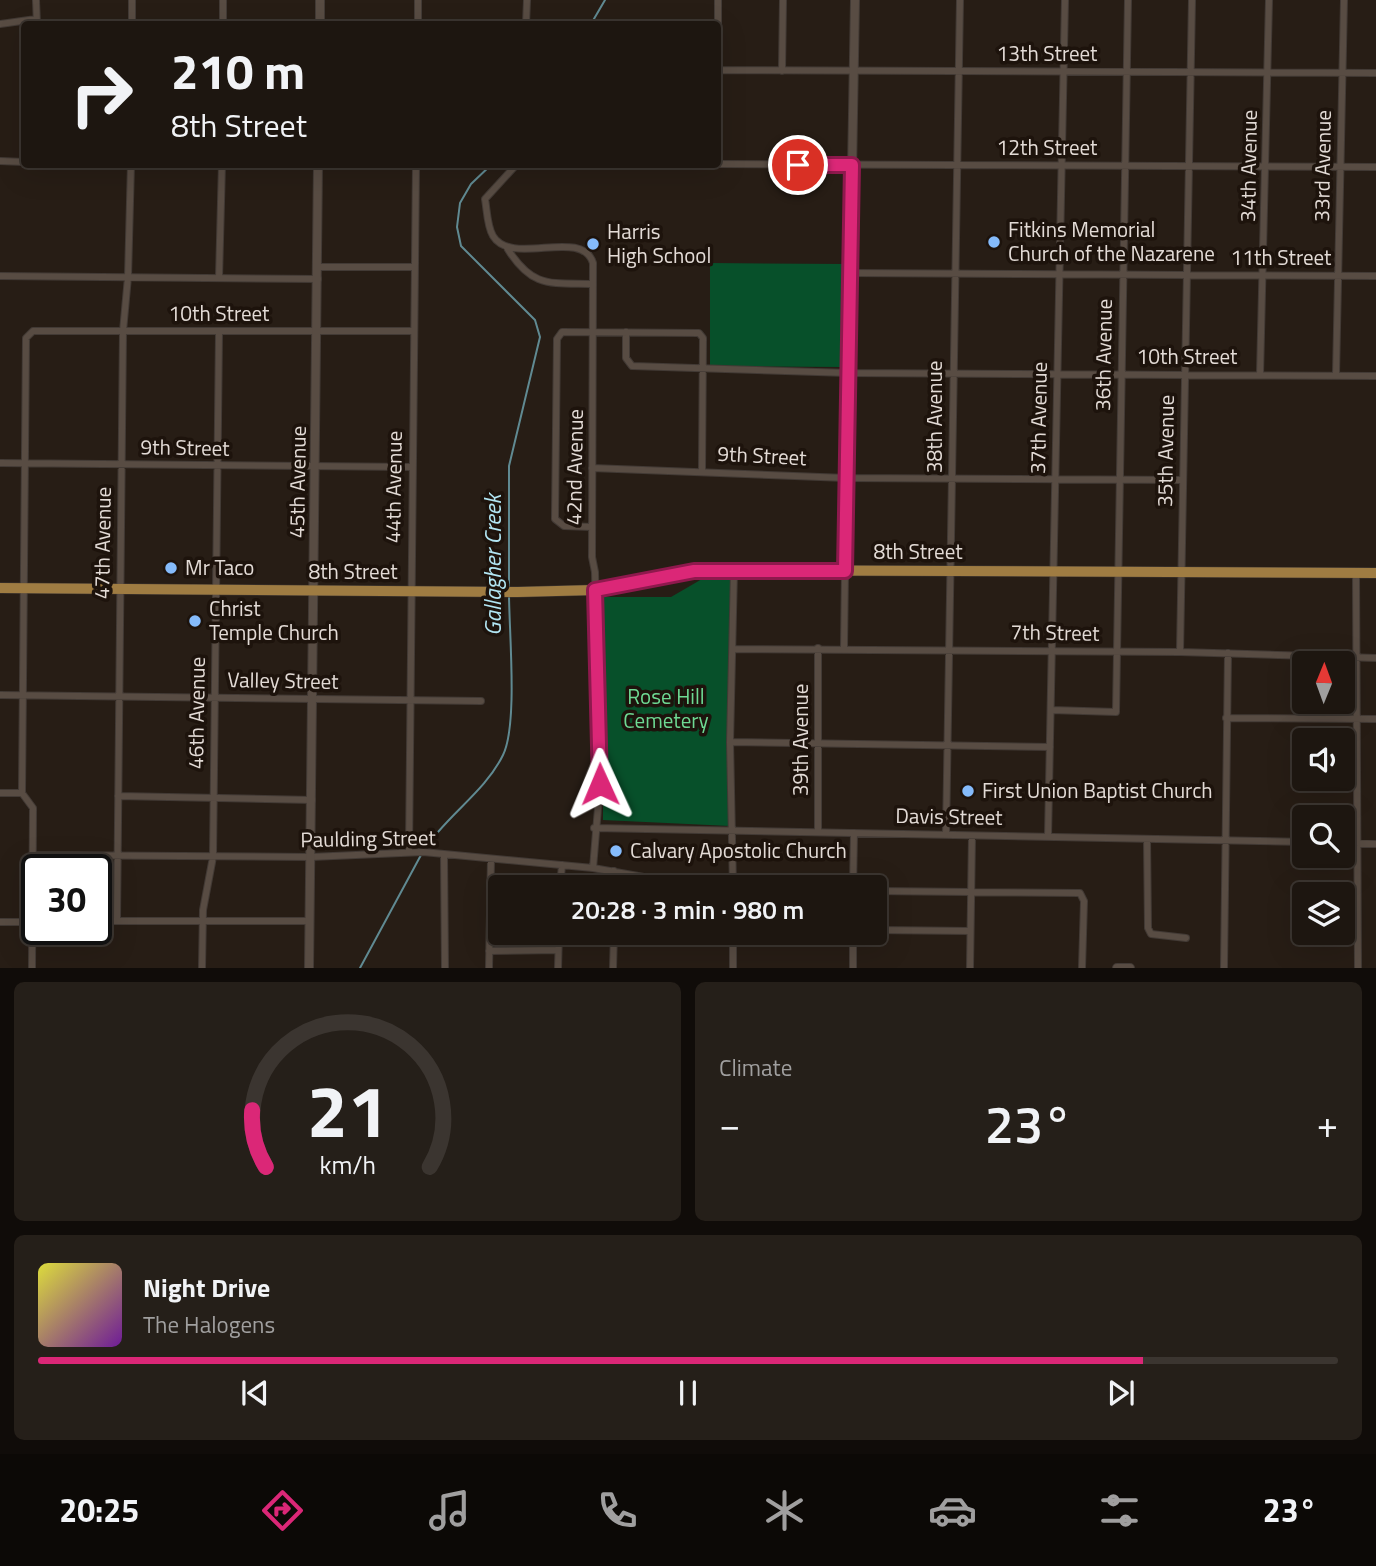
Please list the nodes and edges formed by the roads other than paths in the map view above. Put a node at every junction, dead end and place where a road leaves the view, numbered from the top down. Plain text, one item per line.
1 (36, 0) edge
2 (132, 0) edge
3 (223, 0) edge
4 (320, 0) edge
5 (418, 0) edge
6 (527, 0) edge
7 (718, 0) edge
8 (783, 0) edge
9 (855, 0) edge
10 (960, 0) edge
11 (1065, 0) edge
12 (1128, 0) edge
13 (1192, 0) edge
14 (1269, 0) edge
15 (1344, 0) edge
16 (37, 21) edge
17 (132, 21) edge
18 (223, 21) edge
19 (320, 21) edge
20 (418, 21) edge
21 (526, 21) edge
22 (718, 21) edge
23 (21, 23) edge
24 (0, 24) edge
25 (721, 70) edge
26 (782, 71) junction
27 (1064, 71) junction
28 (855, 72) junction
29 (958, 72) junction
30 (1128, 72) junction
31 (1191, 73) junction
32 (1268, 73) junction
33 (1343, 73) junction
34 (1376, 74) edge
35 (0, 161) edge
36 (21, 162) edge
37 (721, 165) edge
38 (852, 165) junction
39 (957, 165) junction
40 (1062, 165) junction
41 (1125, 166) junction
42 (1189, 166) junction
43 (1267, 166) junction
44 (1340, 167) junction
45 (1376, 167) edge
46 (131, 168) edge
47 (222, 168) edge
48 (318, 168) edge
49 (416, 168) edge
50 (513, 168) edge
51 (507, 248) junction
52 (319, 267) junction
53 (414, 267) junction
54 (850, 273) junction
55 (955, 273) junction
56 (1059, 274) junction
57 (1123, 275) junction
58 (1187, 275) junction
59 (1264, 275) junction
60 (0, 276) edge
61 (1338, 276) junction
62 (1376, 276) edge
63 (128, 277) junction
64 (219, 278) junction
65 (318, 279) junction
66 (592, 284) junction
67 (123, 331) junction
68 (318, 331) junction
69 (414, 331) junction
70 (593, 331) junction
71 (219, 332) junction
72 (626, 332) junction
73 (704, 369) junction
74 (848, 373) junction
75 (952, 373) junction
76 (1057, 374) junction
77 (1121, 374) junction
78 (1185, 374) junction
79 (1260, 375) junction
80 (1336, 375) junction
81 (1376, 376) edge
82 (0, 463) edge
83 (24, 463) junction
84 (121, 464) junction
85 (218, 466) junction
86 (316, 467) junction
87 (412, 467) junction
88 (592, 468) junction
89 (702, 471) junction
90 (846, 478) junction
91 (952, 478) junction
92 (1056, 478) junction
93 (1120, 478) junction
94 (1182, 480) junction
95 (592, 527) junction
96 (734, 570) junction
97 (845, 571) junction
98 (951, 571) junction
99 (1055, 572) junction
100 (1118, 572) junction
101 (1181, 572) junction
102 (1356, 573) junction
103 (1376, 573) edge
104 (0, 588) edge
105 (23, 589) junction
106 (120, 589) junction
107 (216, 590) junction
108 (595, 590) junction
109 (314, 591) junction
110 (411, 592) junction
111 (818, 648) junction
112 (844, 648) junction
113 (733, 649) junction
114 (950, 650) junction
115 (1051, 650) junction
116 (1117, 652) junction
117 (1180, 652) junction
118 (1228, 653) junction
119 (1356, 657) junction
120 (1376, 658) edge
121 (0, 695) edge
122 (21, 695) junction
123 (119, 696) junction
124 (214, 698) junction
125 (314, 699) junction
126 (410, 700) junction
127 (481, 701) dead end
128 (1051, 710) junction
129 (1226, 718) junction
130 (1356, 719) junction
131 (1376, 719) edge
132 (730, 742) junction
133 (818, 742) junction
134 (948, 745) junction
135 (1050, 747) junction
136 (0, 793) edge
137 (22, 793) junction
138 (118, 796) junction
139 (214, 798) junction
140 (312, 800) junction
141 (594, 828) junction
142 (734, 832) junction
143 (818, 832) junction
144 (854, 833) junction
145 (946, 835) junction
146 (972, 836) junction
147 (1048, 837) junction
148 (1147, 839) junction
149 (1224, 841) junction
150 (1292, 842) edge
151 (1355, 842) edge
152 (1359, 842) junction
153 (1376, 844) edge
154 (412, 852) junction
155 (34, 854) edge
156 (444, 855) junction
157 (112, 857) edge
158 (117, 857) junction
159 (214, 857) junction
160 (311, 857) junction
161 (491, 859) junction
162 (562, 865) junction
163 (593, 868) junction
164 (614, 871) junction
165 (561, 875) edge
166 (614, 875) edge
167 (636, 875) edge
168 (733, 875) edge
169 (853, 875) edge
170 (887, 891) edge
171 (971, 891) junction
172 (112, 921) edge
173 (117, 921) junction
174 (309, 921) junction
175 (0, 922) edge
176 (21, 922) edge
177 (202, 922) junction
178 (887, 930) edge
179 (970, 931) junction
180 (1186, 939) dead end
181 (34, 945) edge
182 (558, 945) edge
183 (614, 945) edge
184 (733, 945) edge
185 (853, 945) edge
186 (558, 950) junction
187 (489, 951) junction
188 (32, 968) edge
189 (202, 968) edge
190 (309, 968) edge
191 (445, 968) edge
192 (489, 968) edge
193 (558, 968) edge
194 (613, 968) edge
195 (733, 968) edge
196 (853, 968) edge
197 (970, 968) edge
198 (1082, 968) edge
199 (1117, 968) edge
200 (1130, 968) edge
201 (1224, 968) edge
202 (1357, 968) edge

1 - 16 street
2 - 17 street
3 - 18 street
4 - 19 street
5 - 20 street
6 - 21 street
7 - 22 street
8 - 26 street
9 - 28 street
10 - 29 street, 38th Avenue
11 - 27 street, 37th Avenue
12 - 30 street, 36th Avenue
13 - 31 street, 35th Avenue
14 - 32 street, 34th Avenue
15 - 33 street, 33rd Avenue
23 - 24 street
25 - 26 street, 13th Street
26 - 28 street, 13th Street
27 - 29 street, 13th Street
27 - 30 street, 13th Street
27 - 40 street, 37th Avenue
28 - 29 street, 13th Street
28 - 38 street
29 - 39 street, 38th Avenue
30 - 31 street, 13th Street
30 - 41 street, 36th Avenue
31 - 32 street, 13th Street
31 - 42 street, 35th Avenue
32 - 33 street, 13th Street
32 - 43 street, 34th Avenue
33 - 34 street, 13th Street
33 - 44 street, 33rd Avenue
35 - 36 street
37 - 38 street, 12th Street
38 - 39 street, 12th Street
38 - 54 street
39 - 40 street, 12th Street
39 - 55 street, 38th Avenue
40 - 41 street, 12th Street
40 - 56 street, 37th Avenue
41 - 42 street, 12th Street
41 - 57 street, 36th Avenue
42 - 43 street, 12th Street
42 - 58 street, 35th Avenue
43 - 44 street, 12th Street
43 - 59 street, 34th Avenue
44 - 45 street, 12th Street
44 - 61 street, 33rd Avenue
46 - 63 street, 47th Avenue
47 - 64 street
48 - 52 street, 45th Avenue
49 - 53 street, 44th Avenue
50 - 51 street
51 - 66 street
51 - 66 street, 42nd Avenue
52 - 53 street
52 - 65 street, 45th Avenue
53 - 69 street, 44th Avenue
54 - 55 street, 11th Street
54 - 74 street
55 - 56 street, 11th Street
55 - 75 street, 38th Avenue
56 - 57 street, 11th Street
56 - 76 street, 37th Avenue
57 - 58 street, 11th Street
57 - 77 street, 36th Avenue
58 - 59 street, 11th Street
58 - 78 street, 35th Avenue
59 - 61 street, 11th Street
59 - 79 street, 34th Avenue
60 - 63 street
61 - 62 street, 11th Street
61 - 80 street, 33rd Avenue
63 - 64 street
63 - 67 street, 47th Avenue
64 - 65 street
65 - 68 street, 45th Avenue
66 - 70 street, 42nd Avenue
67 - 71 street, 10th Street
67 - 83 street, 10th Street
67 - 84 street, 47th Avenue
68 - 69 street, 10th Street
68 - 71 street, 10th Street
68 - 86 street, 45th Avenue
69 - 87 street, 44th Avenue
70 - 72 street
70 - 88 street, 42nd Avenue
70 - 95 street
71 - 85 street, 46th Avenue
72 - 73 street, 10th Street
72 - 73 street
73 - 74 street, 10th Street
73 - 89 street
74 - 75 street, 10th Street
74 - 90 street
75 - 76 street, 10th Street
75 - 91 street, 38th Avenue
76 - 77 street, 10th Street
76 - 92 street, 37th Avenue
77 - 78 street, 10th Street
77 - 93 street, 36th Avenue
78 - 79 street, 10th Street
78 - 94 street, 35th Avenue
79 - 80 street, 10th Street
80 - 81 street, 10th Street
82 - 83 street, 9th Street
83 - 84 street, 9th Street
83 - 105 street
84 - 85 street, 9th Street
84 - 106 street, 47th Avenue
85 - 86 street, 9th Street
85 - 107 street, 46th Avenue
86 - 87 street, 9th Street
86 - 109 street, 45th Avenue
87 - 110 street, 44th Avenue
88 - 89 street, 9th Street
88 - 95 street, 42nd Avenue
89 - 90 street, 9th Street
90 - 91 street, 9th Street
90 - 97 street
91 - 92 street, 9th Street
91 - 98 street, 38th Avenue
92 - 93 street, 9th Street
92 - 99 street, 37th Avenue
93 - 94 street, 9th Street
93 - 100 street, 36th Avenue
94 - 101 street, 35th Avenue
95 - 108 street, 42nd Avenue
96 - 97 main road, 8th Street
96 - 108 main road, 8th Street
96 - 113 street
97 - 98 main road, 8th Street
97 - 112 street
98 - 99 main road, 8th Street
98 - 114 street, 38th Avenue
99 - 100 main road, 8th Street
99 - 115 street, 37th Avenue
100 - 101 main road, 8th Street
100 - 116 street, 36th Avenue
101 - 102 main road, 8th Street
101 - 117 street, 35th Avenue
102 - 103 main road, 8th Street
102 - 119 street
104 - 105 main road, 8th Street
105 - 106 main road, 8th Street
105 - 122 street
106 - 107 main road, 8th Street
106 - 123 street, 47th Avenue
107 - 109 main road, 8th Street
107 - 124 street, 46th Avenue
108 - 110 main road, 8th Street
108 - 141 street, 42nd Avenue
109 - 110 main road, 8th Street
109 - 125 street, 45th Avenue
110 - 126 street, 44th Avenue
111 - 112 street, 7th Street
111 - 113 street, 7th Street
111 - 133 street, 39th Avenue
112 - 114 street, 7th Street
113 - 132 street
114 - 115 street, 7th Street
114 - 134 street, 38th Avenue
115 - 116 street, 7th Street
115 - 128 street, 37th Avenue
116 - 117 street, 7th Street
116 - 128 street, 36th Avenue
117 - 118 street, 7th Street
118 - 119 street, 7th Street
118 - 129 street
119 - 120 street, 7th Street
119 - 130 street
121 - 122 street, Valley Street
122 - 123 street, Valley Street
122 - 137 street
123 - 124 street, Valley Street
123 - 138 street, 47th Avenue
124 - 125 street, Valley Street
124 - 139 street, 46th Avenue
125 - 126 street, Valley Street
125 - 140 street, 45th Avenue
126 - 127 street, Valley Street
126 - 154 street, 44th Avenue
128 - 135 street, 37th Avenue
129 - 130 street
129 - 149 street
130 - 131 street
130 - 152 street
132 - 133 street
132 - 142 street
133 - 134 street
133 - 143 street, 39th Avenue
134 - 135 street
134 - 145 street, 38th Avenue
135 - 147 street, 37th Avenue
136 - 137 street
137 - 155 street
138 - 139 street
138 - 158 street, 47th Avenue
139 - 140 street
139 - 159 street, 46th Avenue
140 - 160 street, 45th Avenue
141 - 142 street, Davis Street
141 - 163 street, 42nd Avenue
142 - 143 street, Davis Street
142 - 168 street
143 - 144 street, Davis Street
144 - 145 street, Davis Street
144 - 169 street
145 - 146 street, Davis Street
146 - 147 street, Davis Street
146 - 171 street
147 - 148 street, Davis Street
148 - 149 street, Davis Street
148 - 180 street
149 - 150 street, Davis Street
149 - 201 street
151 - 152 street
152 - 153 street
152 - 202 street
154 - 156 street, Paulding Street
154 - 160 street, Paulding Street
156 - 161 street, Paulding Street
156 - 191 street
157 - 158 street, Paulding Street
158 - 159 street, Paulding Street
158 - 173 street, 47th Avenue
159 - 160 street, Paulding Street
159 - 177 street, 46th Avenue
160 - 174 street, 45th Avenue
161 - 162 street, Paulding Street
161 - 187 street
162 - 163 street, Paulding Street
162 - 165 street
163 - 164 street, Paulding Street
164 - 166 street
164 - 167 street, Paulding Street
170 - 171 street
171 - 179 street
171 - 198 street
172 - 173 street
173 - 177 street
174 - 177 street
174 - 190 street, 45th Avenue
175 - 176 street
177 - 189 street, 46th Avenue
178 - 179 street
179 - 197 street
181 - 188 street
182 - 186 street
183 - 194 street
184 - 195 street
185 - 196 street
186 - 187 street
186 - 193 street
187 - 192 street
199 - 200 street

